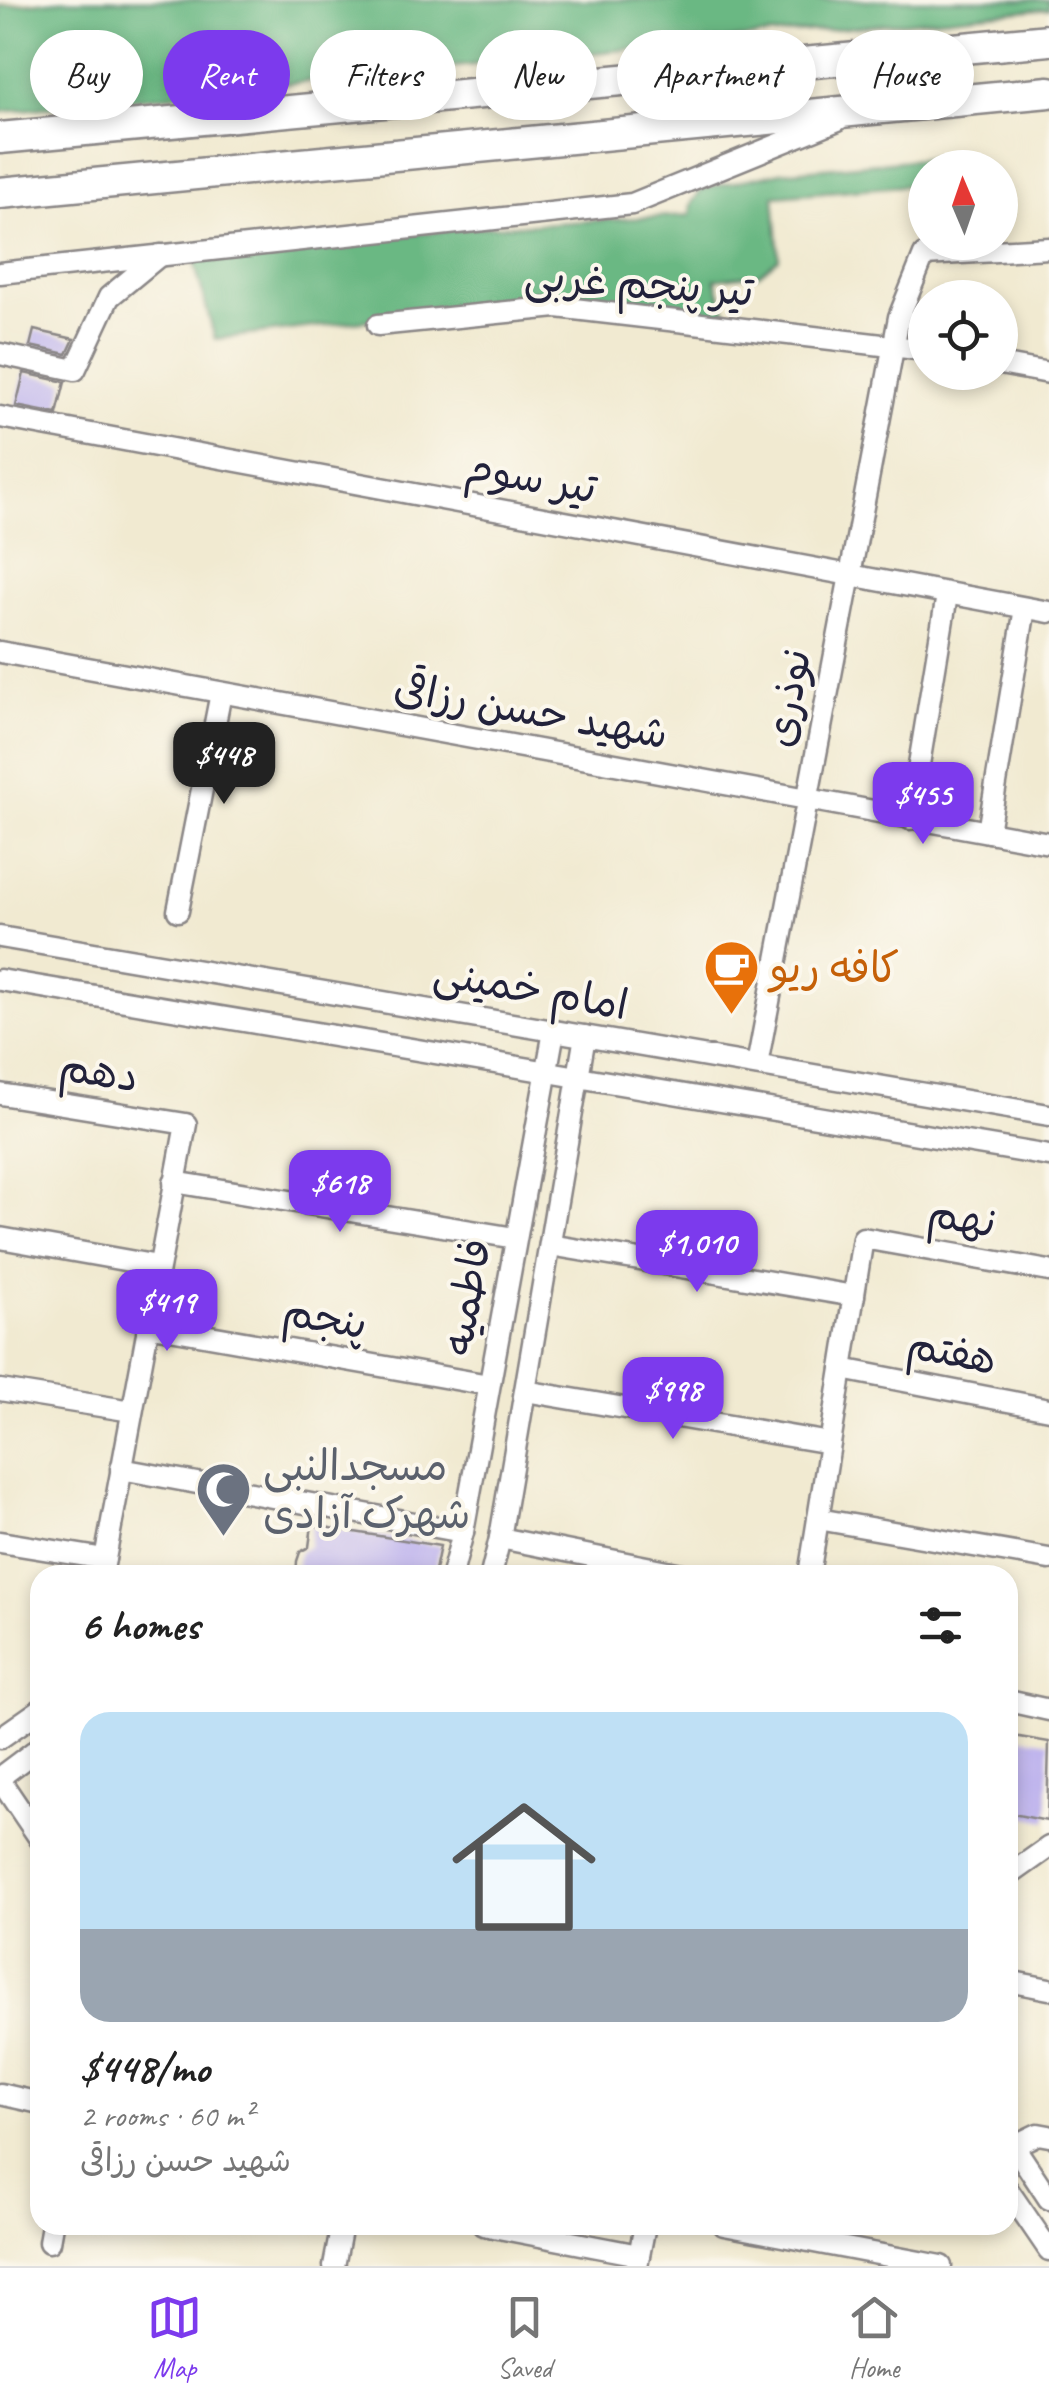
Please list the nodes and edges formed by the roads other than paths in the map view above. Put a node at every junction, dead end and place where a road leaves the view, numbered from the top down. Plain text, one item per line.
1 (1049, 40) edge
2 (1049, 92) edge
3 (974, 99) edge
4 (836, 113) edge
5 (838, 120) edge
6 (0, 138) edge
7 (0, 193) edge
8 (1049, 248) edge
9 (161, 254) junction
10 (0, 273) edge
11 (378, 324) dead end
12 (894, 344) junction
13 (908, 347) edge
14 (0, 354) edge
15 (1018, 368) edge
16 (1049, 374) edge
17 (0, 417) edge
18 (850, 574) junction
19 (947, 595) junction
20 (1025, 608) junction
21 (1049, 612) edge
22 (0, 652) edge
23 (221, 693) junction
24 (808, 799) junction
25 (910, 819) junction
26 (988, 832) junction
27 (1049, 843) edge
28 (178, 911) dead end
29 (0, 936) edge
30 (0, 980) edge
31 (554, 1030) junction
32 (585, 1036) junction
33 (757, 1065) junction
34 (546, 1072) junction
35 (578, 1076) junction
36 (0, 1094) edge
37 (1049, 1115) edge
38 (1049, 1156) edge
39 (174, 1182) junction
40 (0, 1238) edge
41 (515, 1238) junction
42 (550, 1245) junction
43 (158, 1266) junction
44 (1049, 1271) edge
45 (854, 1296) junction
46 (147, 1326) junction
47 (842, 1369) junction
48 (489, 1385) junction
49 (0, 1390) edge
50 (525, 1391) junction
51 (1049, 1409) edge
52 (132, 1411) junction
53 (830, 1443) junction
54 (121, 1470) junction
55 (818, 1518) junction
56 (463, 1532) junction
57 (500, 1538) junction
58 (0, 1542) edge
59 (1049, 1559) edge
60 (95, 1565) edge
61 (103, 1565) edge
62 (455, 1565) edge
63 (493, 1565) edge
64 (637, 1565) edge
65 (811, 1565) edge
66 (1018, 1703) edge
67 (1049, 1710) edge
68 (30, 1717) edge
69 (0, 1738) edge
70 (30, 1755) edge
71 (0, 1778) edge
72 (30, 1824) edge
73 (1049, 1848) edge
74 (1018, 1869) edge
75 (1018, 1983) edge
76 (1049, 1989) edge
77 (0, 2094) edge
78 (30, 2101) edge
79 (1049, 2136) edge
80 (1018, 2140) edge
81 (1018, 2154) edge
82 (1049, 2199) edge
83 (1018, 2205) edge
84 (340, 2235) edge
85 (527, 2235) edge
86 (643, 2235) edge
87 (777, 2235) edge
88 (1049, 2250) edge
89 (638, 2260) edge
90 (334, 2266) edge
91 (941, 2266) edge

1 - 6 highway
2 - 3 highway
4 - 7 highway
5 - 9 street
8 - 12 street, نوذری
9 - 10 street
9 - 14 street
11 - 12 street, تیر پنجم غربی
12 - 13 street, تیر پنجم غربی
12 - 18 street, نوذری
15 - 16 street
17 - 18 street, تیر سوم
18 - 19 street, تیر سوم
18 - 24 street, نوذری
19 - 20 street, تیر سوم
19 - 25 street
20 - 21 street, تیر سوم
20 - 26 street
22 - 23 street, شهید حسن رزاقی
23 - 24 street, شهید حسن رزاقی
23 - 28 street
24 - 25 street, شهید حسن رزاقی
24 - 33 street, نوذری
25 - 26 street, شهید حسن رزاقی
26 - 27 street, شهید حسن رزاقی
29 - 31 street, امام خمینی
30 - 34 street, امام خمینی
31 - 32 street, امام خمینی
31 - 34 street, فاطمیه
32 - 33 street, امام خمینی
32 - 35 street, فاطمیه
33 - 37 street, امام خمینی
34 - 35 street, امام خمینی
34 - 41 street, فاطمیه
35 - 38 street, امام خمینی
35 - 42 street, فاطمیه
36 - 39 street, دهم
39 - 41 street
39 - 43 street
40 - 43 street
41 - 48 street, فاطمیه
42 - 45 street
42 - 50 street, فاطمیه
43 - 46 street
44 - 45 street, نهم
45 - 47 street
46 - 48 street, پنجم
46 - 52 street
47 - 51 street, هفتم
47 - 53 street
48 - 56 street, فاطمیه
49 - 52 street
50 - 53 street
50 - 57 street, فاطمیه
52 - 54 street
53 - 55 street
54 - 56 street
54 - 61 street
55 - 59 street
55 - 65 street
56 - 62 street, فاطمیه
57 - 63 street, فاطمیه
57 - 64 street
58 - 60 street
66 - 67 street
68 - 69 street
70 - 71 street
71 - 72 street
73 - 74 street
75 - 76 street
77 - 78 street
79 - 80 street
81 - 82 street
83 - 88 street
84 - 90 street
85 - 89 street
86 - 89 street
87 - 91 street

